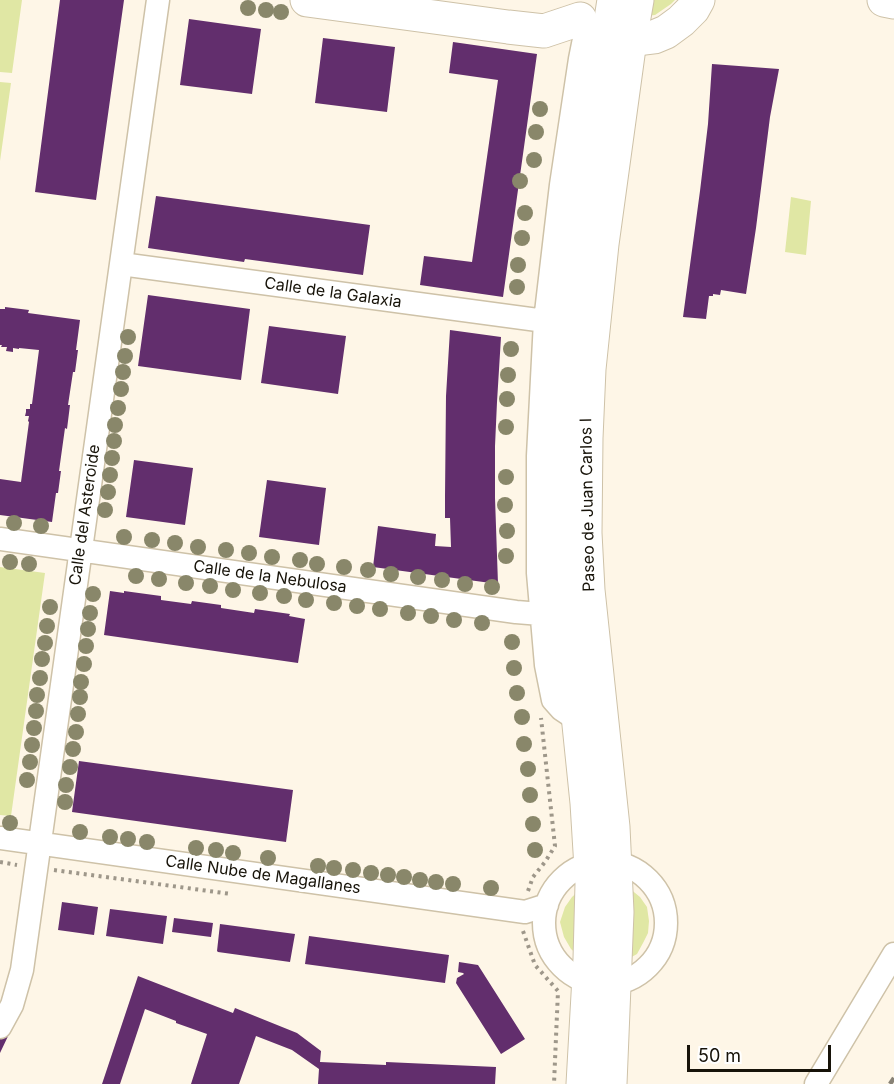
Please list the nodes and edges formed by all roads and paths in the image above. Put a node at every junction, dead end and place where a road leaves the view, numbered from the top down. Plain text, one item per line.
1 (158, 0) edge
2 (307, 0) edge
3 (614, 0) edge
4 (637, 0) edge
5 (698, 0) edge
6 (884, 0) edge
7 (894, 2) edge
8 (594, 24) edge
9 (121, 264) junction
10 (545, 321) junction
11 (0, 539) edge
12 (80, 550) junction
13 (541, 614) junction
14 (579, 721) junction
15 (0, 838) edge
16 (40, 843) junction
17 (603, 864) junction
18 (547, 905) junction
19 (525, 912) junction
20 (544, 930) junction
21 (894, 954) edge
22 (601, 983) junction
23 (0, 1027) edge
24 (583, 1084) edge
25 (610, 1084) edge
26 (816, 1084) edge

1 - 9 street, Calle del Asteroide
2 - 8 main road
3 - 8 main road, Paseo de Juan Carlos I
4 - 8 main road, Paseo de Juan Carlos I
5 - 8 main road
6 - 7 main road
8 - 10 street, Paseo de Juan Carlos I
8 - 14 main road, Paseo de Juan Carlos I
8 - 17 main road, Paseo de Juan Carlos I
9 - 10 street, Calle de la Galaxia
9 - 12 street, Calle del Asteroide
10 - 13 street, Paseo de Juan Carlos I
11 - 12 street, Calle de la Nebulosa
12 - 13 street, Calle de la Nebulosa
12 - 16 street, Calle del Asteroide
13 - 14 street, Paseo de Juan Carlos I
14 - 17 main road, Paseo de Juan Carlos I
15 - 16 street, Calle Nube de Magallanes
16 - 19 street, Calle Nube de Magallanes
16 - 23 street, Calle del Asteroide
17 - 18 street
17 - 22 main road, Paseo de Juan Carlos I
17 - 22 street
18 - 19 street, Calle Nube de Magallanes
18 - 20 street
19 - 20 street
20 - 22 street
21 - 26 street
22 - 24 main road, Paseo de Juan Carlos I
22 - 25 main road, Paseo de Juan Carlos I

